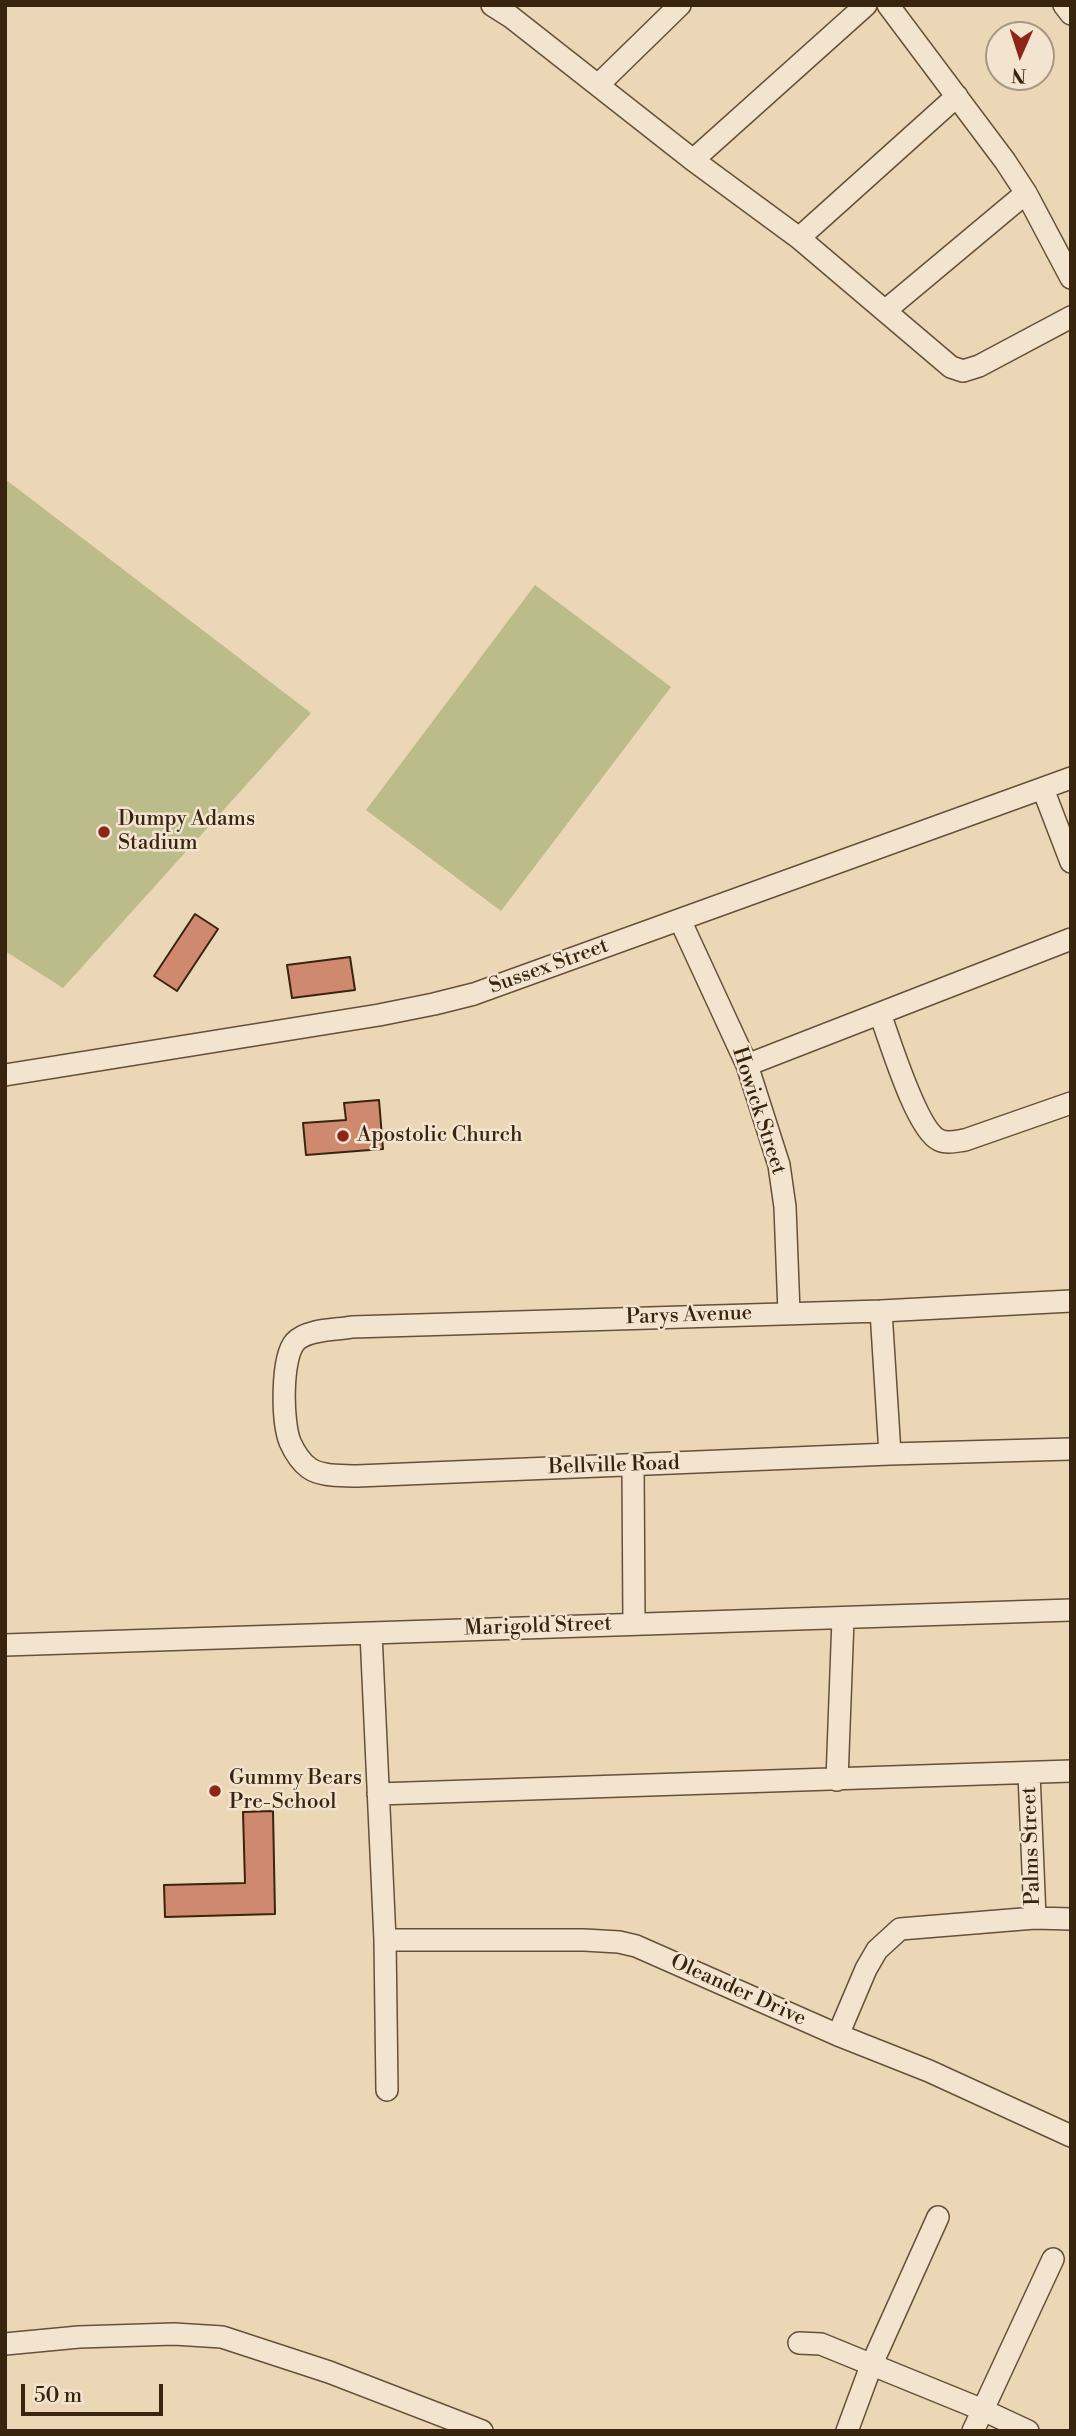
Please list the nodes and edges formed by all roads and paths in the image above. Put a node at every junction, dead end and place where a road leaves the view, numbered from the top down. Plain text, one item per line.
1 (492, 5) edge
2 (680, 5) edge
3 (866, 5) edge
4 (888, 5) edge
5 (1064, 5) edge
6 (516, 11) edge
7 (1071, 14) edge
8 (598, 85) junction
9 (957, 96) junction
10 (692, 160) junction
11 (1026, 193) junction
12 (799, 238) junction
13 (1071, 278) edge
14 (886, 310) junction
15 (1071, 317) edge
16 (1071, 778) edge
17 (1043, 789) junction
18 (1071, 862) edge
19 (680, 920) junction
20 (1071, 939) edge
21 (880, 1014) junction
22 (747, 1065) junction
23 (5, 1075) edge
24 (1071, 1103) edge
25 (1071, 1301) edge
26 (881, 1311) junction
27 (789, 1313) junction
28 (308, 1334) joint
29 (1071, 1449) edge
30 (890, 1454) junction
31 (633, 1465) junction
32 (1071, 1610) edge
33 (843, 1619) junction
34 (634, 1624) junction
35 (371, 1633) junction
36 (5, 1645) edge
37 (1071, 1771) edge
38 (1029, 1773) junction
39 (837, 1780) junction
40 (378, 1794) junction
41 (1035, 1919) junction
42 (1071, 1919) edge
43 (385, 1940) junction
44 (838, 2035) junction
45 (387, 2090) dead end
46 (1071, 2136) edge
47 (938, 2217) dead end
48 (1053, 2259) dead end
49 (799, 2343) dead end
50 (5, 2344) edge
51 (871, 2366) junction
52 (983, 2410) junction
53 (482, 2431) edge
54 (847, 2431) edge
55 (973, 2431) edge
56 (1028, 2431) edge

1 - 6 street
2 - 8 street
3 - 10 street
4 - 9 street
5 - 7 street
6 - 8 street
8 - 10 street
9 - 11 street
9 - 12 street
10 - 12 street
11 - 13 street
11 - 14 street
12 - 14 street
14 - 15 street
16 - 17 street, Sussex Street
17 - 18 street
17 - 19 street, Sussex Street
19 - 22 street, Howick Street
19 - 23 street, Sussex Street
20 - 21 street
21 - 22 street
21 - 24 street
22 - 27 street, Howick Street
25 - 26 street, Parys Avenue
26 - 27 street, Parys Avenue
26 - 30 street
27 - 28 street, Parys Avenue
28 - 31 street, Bellville Road
29 - 30 street, Bellville Road
30 - 31 street, Bellville Road
31 - 34 street
32 - 33 street, Marigold Street
33 - 34 street, Marigold Street
33 - 39 street
34 - 35 street, Marigold Street
35 - 36 street, Marigold Street
35 - 40 street
37 - 38 street
38 - 39 street
38 - 41 street, Palms Street
39 - 40 street
40 - 43 street
41 - 42 street
41 - 44 street
43 - 44 street, Oleander Drive
43 - 45 street
44 - 46 street, Oleander Drive
47 - 51 street
48 - 52 street
49 - 51 street
50 - 53 street
51 - 52 street
51 - 54 street
52 - 55 street
52 - 56 street

